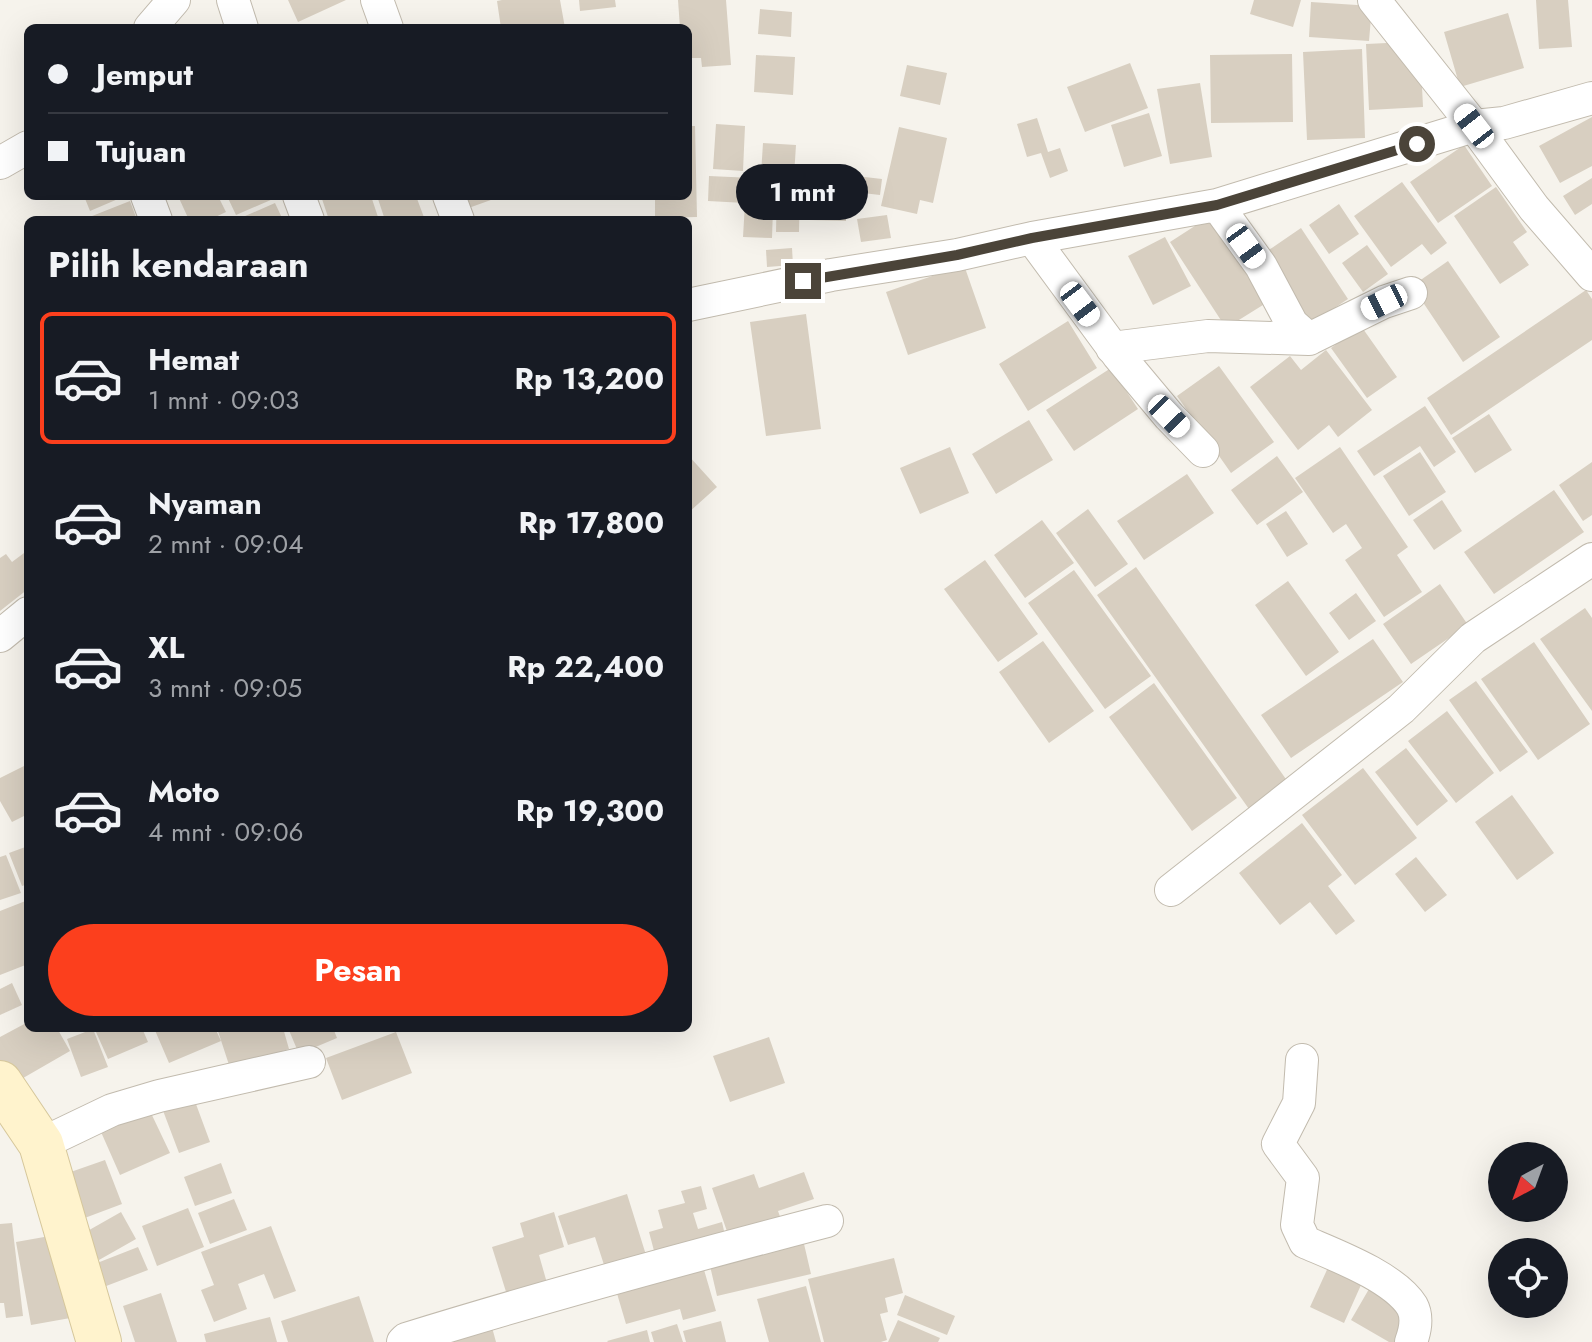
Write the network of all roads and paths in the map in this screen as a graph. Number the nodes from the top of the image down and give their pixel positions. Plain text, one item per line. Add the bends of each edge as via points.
1 (174, 0) edge
2 (233, 0) edge
3 (377, 0) edge
4 (1374, 0) edge
5 (153, 24) edge
6 (241, 24) edge
7 (386, 24) edge
8 (1592, 98) edge
9 (1474, 126) junction
10 (24, 149) edge
11 (0, 163) edge
12 (1217, 205) junction
13 (1032, 238) junction
14 (1592, 275) edge
15 (1411, 293) dead end
16 (692, 304) edge
17 (1309, 339) junction
18 (1112, 348) junction
19 (1203, 451) dead end
20 (1592, 559) edge
21 (24, 616) edge
22 (0, 636) edge
23 (1171, 890) dead end
24 (1302, 1060) dead end
25 (309, 1062) dead end
26 (0, 1083) edge
27 (22, 1132) edge
28 (827, 1221) dead end
29 (99, 1342) edge
30 (403, 1342) edge
31 (1411, 1342) edge

1 - 5 street
2 - 6 street
3 - 7 street
4 - 9 street
8 - 9 street via 1504,123
9 - 12 street
9 - 14 street
10 - 11 street
12 - 13 street
12 - 17 street via 1261,266 1292,324
13 - 16 street
13 - 18 street
15 - 17 street
17 - 18 street via 1208,336
18 - 19 street
20 - 23 street via 1473,638 1401,709
21 - 22 street
24 - 31 street via 1299,1103 1278,1144 1303,1178 1297,1225 1305,1242 1400,1292 1413,1308 1416,1329
25 - 27 street
26 - 27 street
27 - 29 street
28 - 30 street

